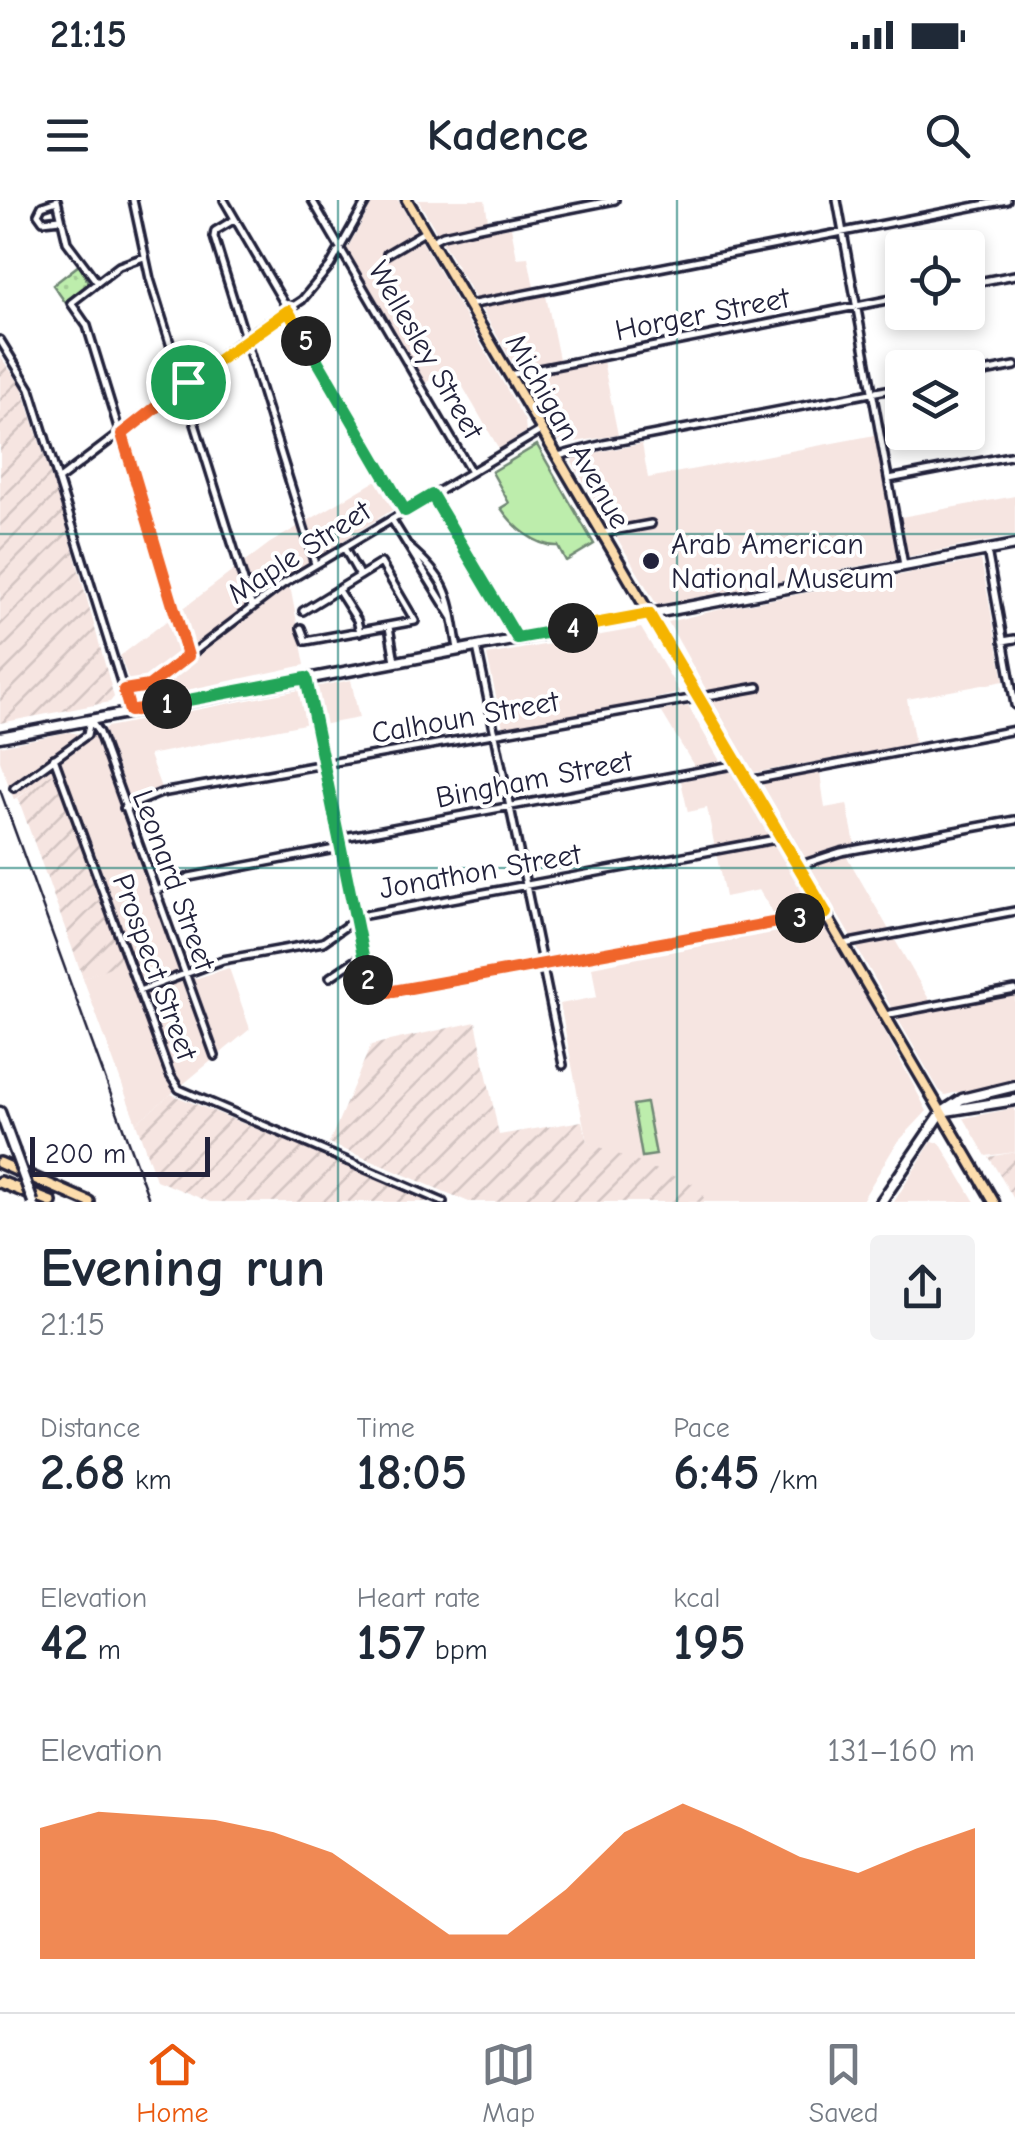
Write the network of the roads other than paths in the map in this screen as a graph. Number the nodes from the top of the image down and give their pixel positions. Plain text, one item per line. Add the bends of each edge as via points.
1 (57, 200) edge
2 (133, 200) edge
3 (224, 200) edge
4 (312, 200) edge
5 (366, 200) edge
6 (407, 200) edge
7 (615, 200) edge
8 (837, 200) edge
9 (1007, 200) edge
10 (61, 219) junction
11 (235, 219) junction
12 (843, 231) junction
13 (426, 232) junction
14 (432, 242) junction
15 (340, 247) junction
16 (387, 254) dead end
17 (144, 257) junction
18 (1015, 275) edge
19 (985, 281) edge
20 (97, 282) junction
21 (885, 300) edge
22 (469, 306) junction
23 (857, 306) junction
24 (288, 311) junction
25 (245, 338) junction
26 (0, 340) edge
27 (1015, 366) edge
28 (985, 372) edge
29 (510, 375) junction
30 (183, 386) junction
31 (885, 390) edge
32 (874, 392) junction
33 (542, 430) junction
34 (122, 434) junction
35 (1015, 455) edge
36 (557, 456) junction
37 (471, 472) junction
38 (889, 478) junction
39 (58, 480) junction
40 (432, 495) junction
41 (405, 511) junction
42 (392, 519) junction
43 (651, 524) dead end
44 (602, 533) junction
45 (1015, 545) edge
46 (344, 548) junction
47 (987, 550) junction
48 (315, 564) junction
49 (904, 565) junction
50 (360, 576) junction
51 (338, 590) junction
52 (252, 607) junction
53 (303, 611) dead end
54 (649, 614) junction
55 (389, 627) junction
56 (300, 628) dead end
57 (360, 632) junction
58 (517, 638) junction
59 (1015, 639) edge
60 (1003, 642) junction
61 (477, 646) junction
62 (458, 649) junction
63 (188, 656) junction
64 (395, 661) junction
65 (306, 678) junction
66 (758, 687) dead end
67 (124, 690) junction
68 (699, 698) junction
69 (1015, 704) edge
70 (130, 711) junction
71 (90, 720) junction
72 (1015, 730) edge
73 (498, 733) junction
74 (0, 737) edge
75 (54, 758) junction
76 (323, 764) junction
77 (738, 764) junction
78 (748, 781) junction
79 (14, 788) dead end
80 (512, 807) junction
81 (124, 808) junction
82 (1015, 820) edge
83 (338, 838) junction
84 (781, 838) junction
85 (340, 848) junction
86 (797, 866) junction
87 (528, 886) junction
88 (155, 890) junction
89 (1015, 911) edge
90 (826, 913) junction
91 (356, 918) junction
92 (844, 944) junction
93 (363, 955) junction
94 (544, 964) junction
95 (185, 974) junction
96 (330, 977) dead end
97 (1015, 990) edge
98 (140, 991) junction
99 (885, 1014) junction
100 (215, 1056) dead end
101 (564, 1065) dead end
102 (1015, 1086) edge
103 (1015, 1100) edge
104 (0, 1112) edge
105 (942, 1112) junction
106 (0, 1163) edge
107 (3, 1183) edge
108 (33, 1202) edge
109 (51, 1202) edge
110 (89, 1202) edge
111 (443, 1202) edge
112 (881, 1202) edge
113 (994, 1202) edge

1 - 10 street
1 - 10 street via 38,214 43,221
2 - 17 street
3 - 11 street
4 - 15 street, Wellesley Street
5 - 15 street
6 - 13 main road, Michigan Avenue
7 - 14 street
8 - 12 street
9 - 12 street
10 - 20 street via 67,242
11 - 24 street
11 - 25 street via 214,235
12 - 22 street
12 - 23 street
13 - 14 main road, Michigan Avenue
13 - 16 street
14 - 22 main road, Michigan Avenue
15 - 24 street via 324,275
15 - 37 street, Wellesley Street
17 - 20 street
17 - 30 street
18 - 19 street
20 - 34 street via 71,303 87,326
21 - 23 street, Horger Street
22 - 29 main road, Michigan Avenue
23 - 29 street, Horger Street
23 - 32 street
24 - 25 street
24 - 41 street
25 - 30 street
25 - 48 street
26 - 39 street via 30,389
27 - 28 street
29 - 33 main road, Michigan Avenue
30 - 34 street
30 - 52 street
31 - 32 street
32 - 36 street
32 - 38 street
33 - 36 main road, Michigan Avenue
33 - 37 street, Maple Street
34 - 39 street
34 - 63 street
35 - 38 street
36 - 44 main road, Michigan Avenue
37 - 40 street, Maple Street
38 - 49 street
39 - 67 street
40 - 41 street, Maple Street
40 - 58 street
41 - 42 street, Maple Street
42 - 46 street, Maple Street
42 - 62 street via 453,620
43 - 44 street
44 - 54 main road, Michigan Avenue
45 - 47 main road
46 - 48 street, Maple Street
46 - 50 street
47 - 49 main road
47 - 60 street
48 - 52 street, Maple Street
49 - 54 main road
50 - 51 street
50 - 55 street via 381,563 415,620
51 - 53 street
51 - 57 street
52 - 63 street, Maple Street
54 - 58 main road
54 - 68 main road, Michigan Avenue
55 - 57 street
55 - 64 street
56 - 57 street via 306,641
58 - 61 main road
59 - 60 street
60 - 69 street
61 - 62 main road
61 - 73 street
62 - 64 main road
63 - 67 street, Maple Street via 149,686
64 - 65 main road
65 - 70 main road
65 - 76 street
66 - 68 street, Calhoun Street
67 - 70 street
68 - 73 street, Calhoun Street
68 - 77 main road, Michigan Avenue
70 - 71 main road
71 - 74 main road
71 - 75 street via 87,734
71 - 81 street, Leonard Street
72 - 78 street
73 - 76 street, Calhoun Street
73 - 80 street
75 - 79 street
75 - 98 street, Prospect Street
76 - 81 street, Calhoun Street via 161,793
76 - 83 street
77 - 78 main road, Michigan Avenue
77 - 80 street, Bingham Street
78 - 84 main road, Michigan Avenue
80 - 83 street, Bingham Street
80 - 87 street
81 - 88 street, Leonard Street
82 - 86 street
83 - 85 street
84 - 86 main road, Michigan Avenue
84 - 87 street, Jonathon Street
85 - 88 street via 189,877
85 - 91 street
86 - 90 main road, Michigan Avenue
87 - 91 street, Jonathon Street
87 - 94 street
88 - 95 street, Leonard Street
89 - 92 street
90 - 92 main road, Michigan Avenue
90 - 94 street
91 - 93 street
91 - 95 street, Jonathon Street via 323,942 223,960
92 - 99 main road, Michigan Avenue
93 - 94 street via 371,995
93 - 96 street
94 - 101 street
95 - 98 street, Jonathon Street
95 - 100 street, Leonard Street
97 - 99 street
98 - 111 street, Prospect Street via 182,1092
99 - 105 main road, Michigan Avenue
102 - 105 main road via 962,1099
103 - 105 main road
104 - 108 main road, bridge
105 - 112 main road
105 - 113 main road, Michigan Avenue
106 - 110 highway
107 - 109 highway

